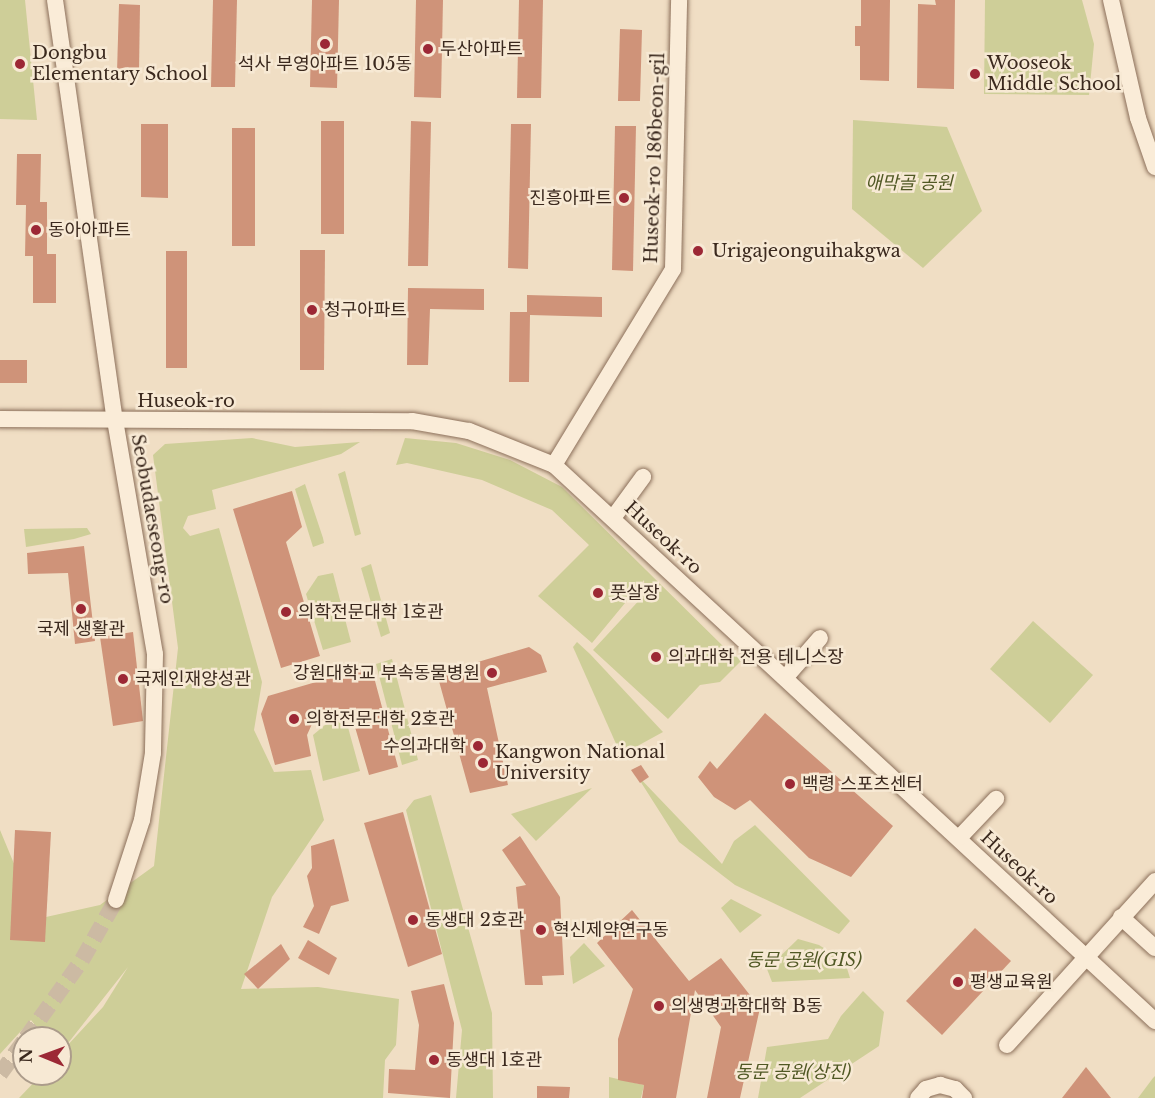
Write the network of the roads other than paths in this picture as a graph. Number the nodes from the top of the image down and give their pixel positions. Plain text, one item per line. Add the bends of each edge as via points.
1 (55, 0) edge
2 (679, 0) edge
3 (1111, 0) edge
4 (1155, 167) edge
5 (0, 419) edge
6 (115, 420) junction
7 (554, 465) junction
8 (643, 477) dead end
9 (614, 518) junction
10 (820, 638) dead end
11 (784, 678) junction
12 (996, 799) dead end
13 (959, 838) junction
14 (1155, 881) edge
15 (116, 900) tunnel mouth
16 (1121, 917) junction
17 (1155, 948) edge
18 (1084, 957) junction
19 (1155, 1022) edge
20 (1007, 1045) dead end
21 (918, 1098) edge
22 (964, 1098) edge

1 - 6 street, Seobudaeseong-ro
2 - 7 street, Huseok-ro 186beon-gil via 673,269
3 - 4 street via 1138,118
5 - 6 street, Huseok-ro
6 - 7 street, Huseok-ro via 412,422 469,431
6 - 15 street, Seobudaeseong-ro via 155,654 153,753 142,820
7 - 9 street, Huseok-ro
8 - 9 street
9 - 11 street, Huseok-ro
10 - 11 street
11 - 13 street, Huseok-ro
12 - 13 street
13 - 18 street, Huseok-ro
14 - 16 street
16 - 17 street
16 - 18 street
18 - 19 street, Huseok-ro
18 - 20 street
21 - 22 street via 926,1089 940,1085 955,1089

